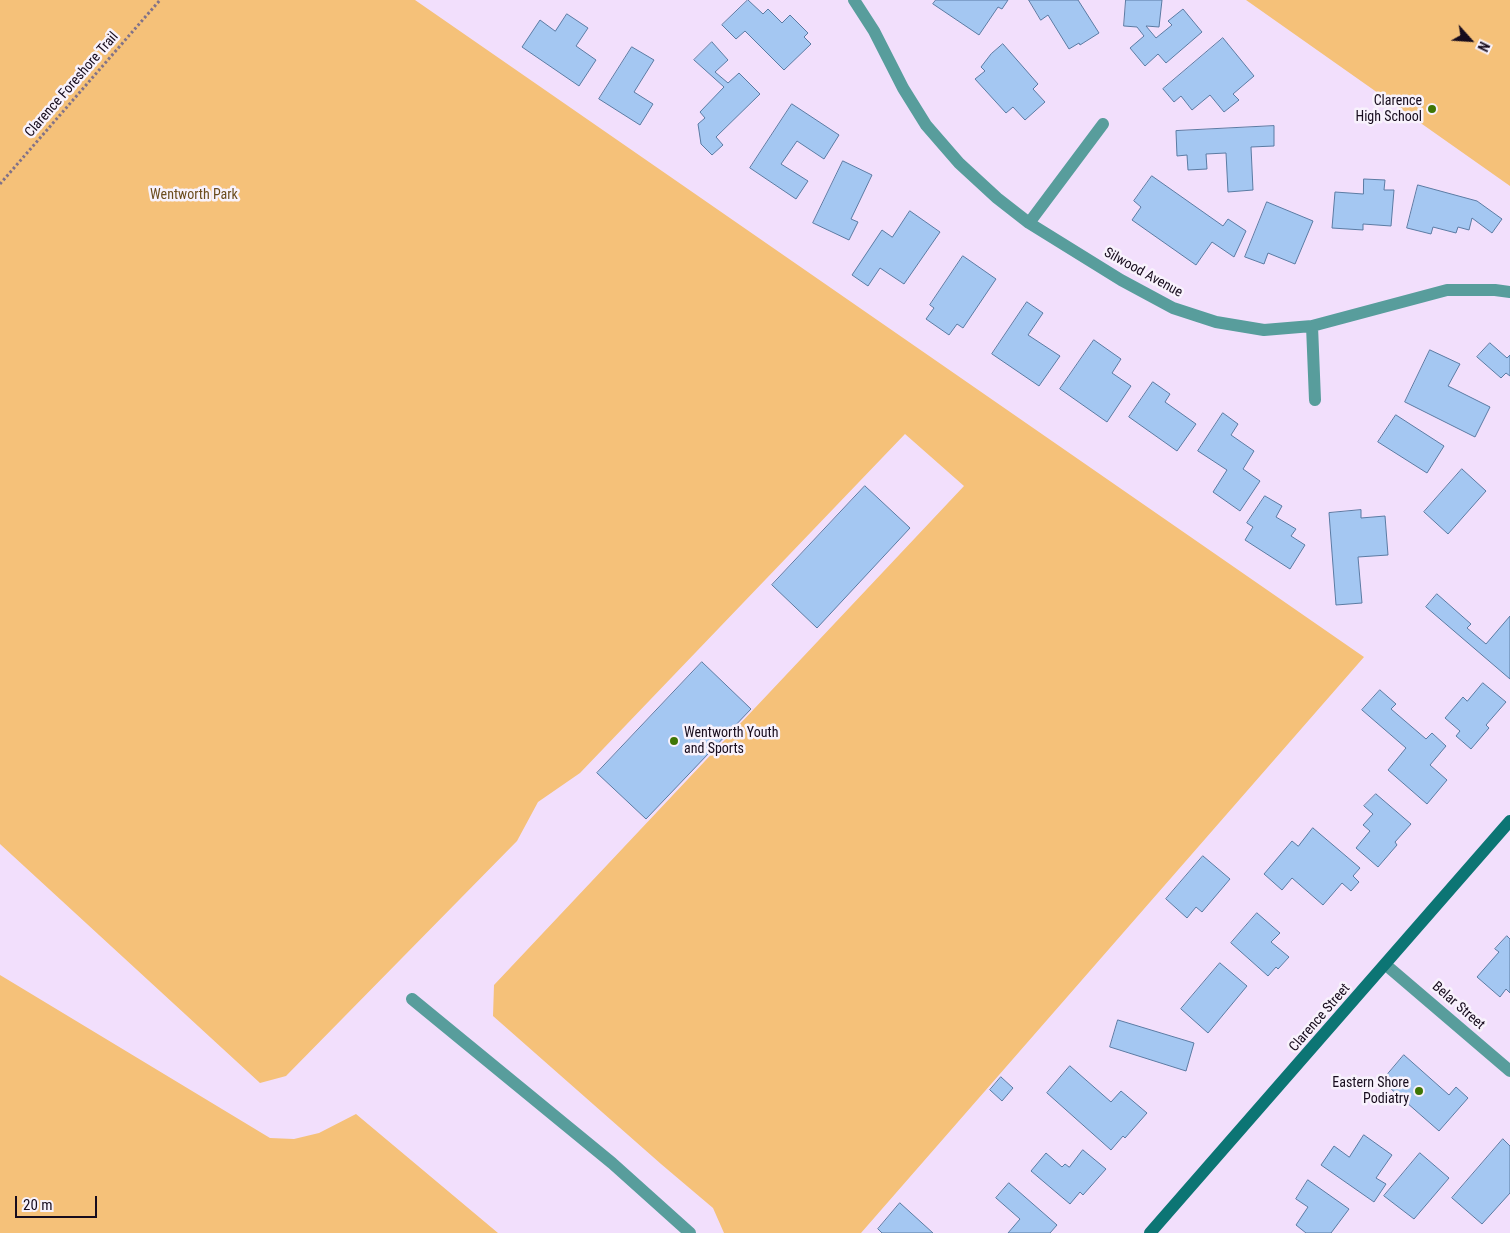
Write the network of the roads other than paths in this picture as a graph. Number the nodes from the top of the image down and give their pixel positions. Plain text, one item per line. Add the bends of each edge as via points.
1 (854, 0) edge
2 (1103, 124) dead end
3 (1029, 223) junction
4 (1510, 292) edge
5 (1312, 326) junction
6 (1315, 400) dead end
7 (1510, 821) edge
8 (1386, 965) junction
9 (412, 999) dead end
10 (1510, 1071) edge
11 (690, 1233) edge
12 (1150, 1233) edge

1 - 3 street, Silwood Avenue via 926,125 959,163
2 - 3 street
3 - 5 street, Silwood Avenue via 1173,308 1216,322 1264,330
4 - 5 street, Silwood Avenue via 1447,290
5 - 6 street
7 - 8 main road, Clarence Street
8 - 10 street, Belar Street
8 - 12 main road, Clarence Street
9 - 11 street via 612,1163

